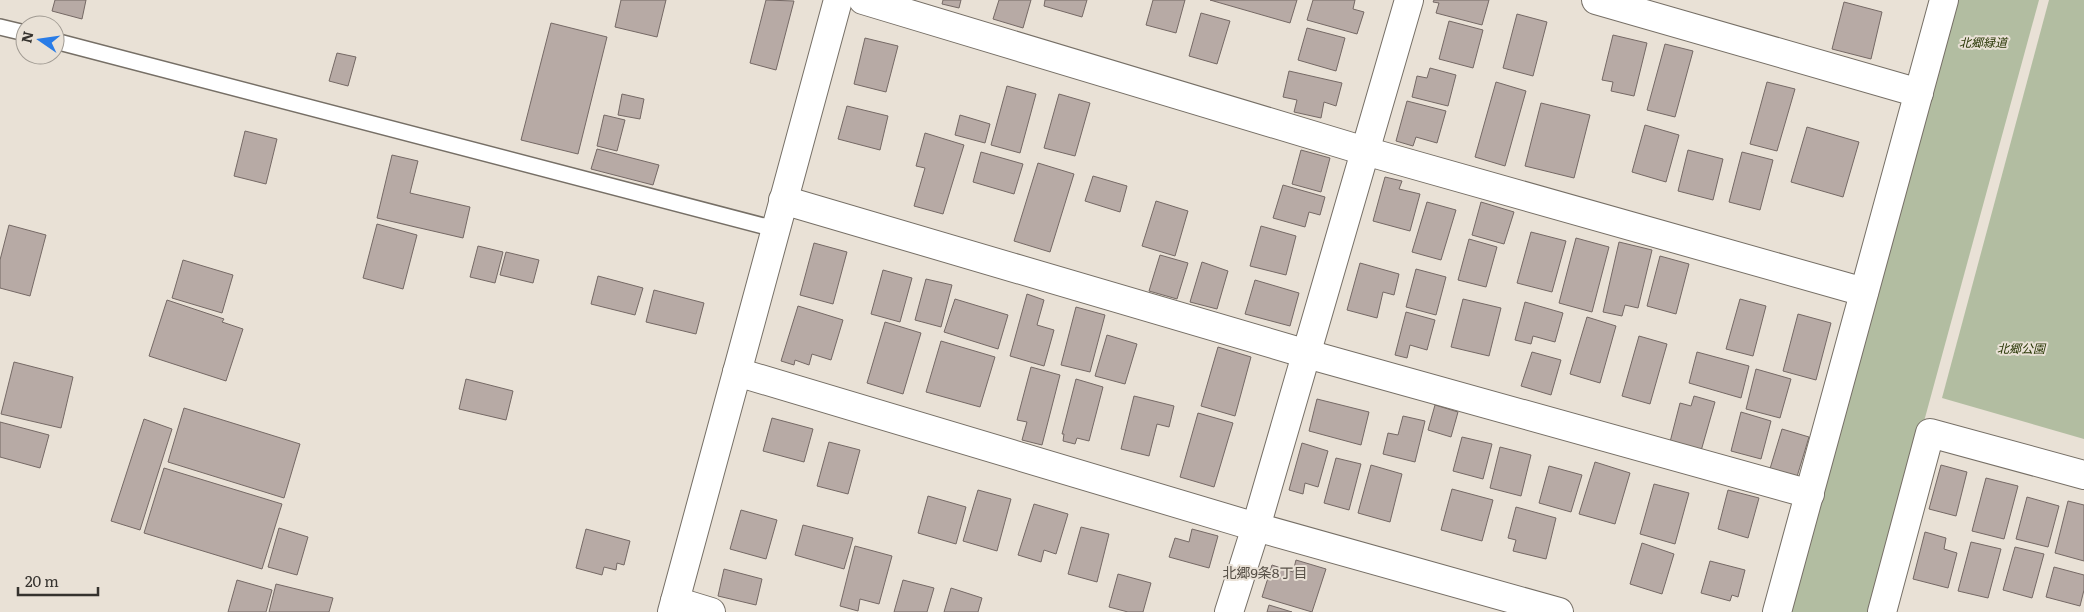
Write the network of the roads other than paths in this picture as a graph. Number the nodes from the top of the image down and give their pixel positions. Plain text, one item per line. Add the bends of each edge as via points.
1 (838, 0) edge
2 (863, 0) edge
3 (1409, 0) edge
4 (1596, 0) edge
5 (1944, 0) edge
6 (0, 27) edge
7 (15, 31) edge
8 (65, 44) edge
9 (1919, 93) junction
10 (1365, 151) junction
11 (783, 200) junction
12 (775, 229) junction
13 (1864, 292) junction
14 (1306, 354) junction
15 (737, 372) junction
16 (2084, 475) edge
17 (1810, 494) junction
18 (1256, 527) junction
19 (674, 607) edge
20 (1885, 611) edge
21 (711, 612) edge
22 (1229, 612) edge
23 (1559, 612) edge
24 (1777, 612) edge

1 - 11 street
2 - 10 street
3 - 10 street
4 - 9 street
5 - 9 street
6 - 7 lane
8 - 12 lane
9 - 13 street
10 - 13 street
10 - 14 street
11 - 12 street
11 - 14 street
12 - 15 street
13 - 17 street
14 - 17 street
14 - 18 street
15 - 18 street
15 - 19 street
16 - 20 street via 1930,433
17 - 24 street
18 - 22 street
18 - 23 street
19 - 21 street

